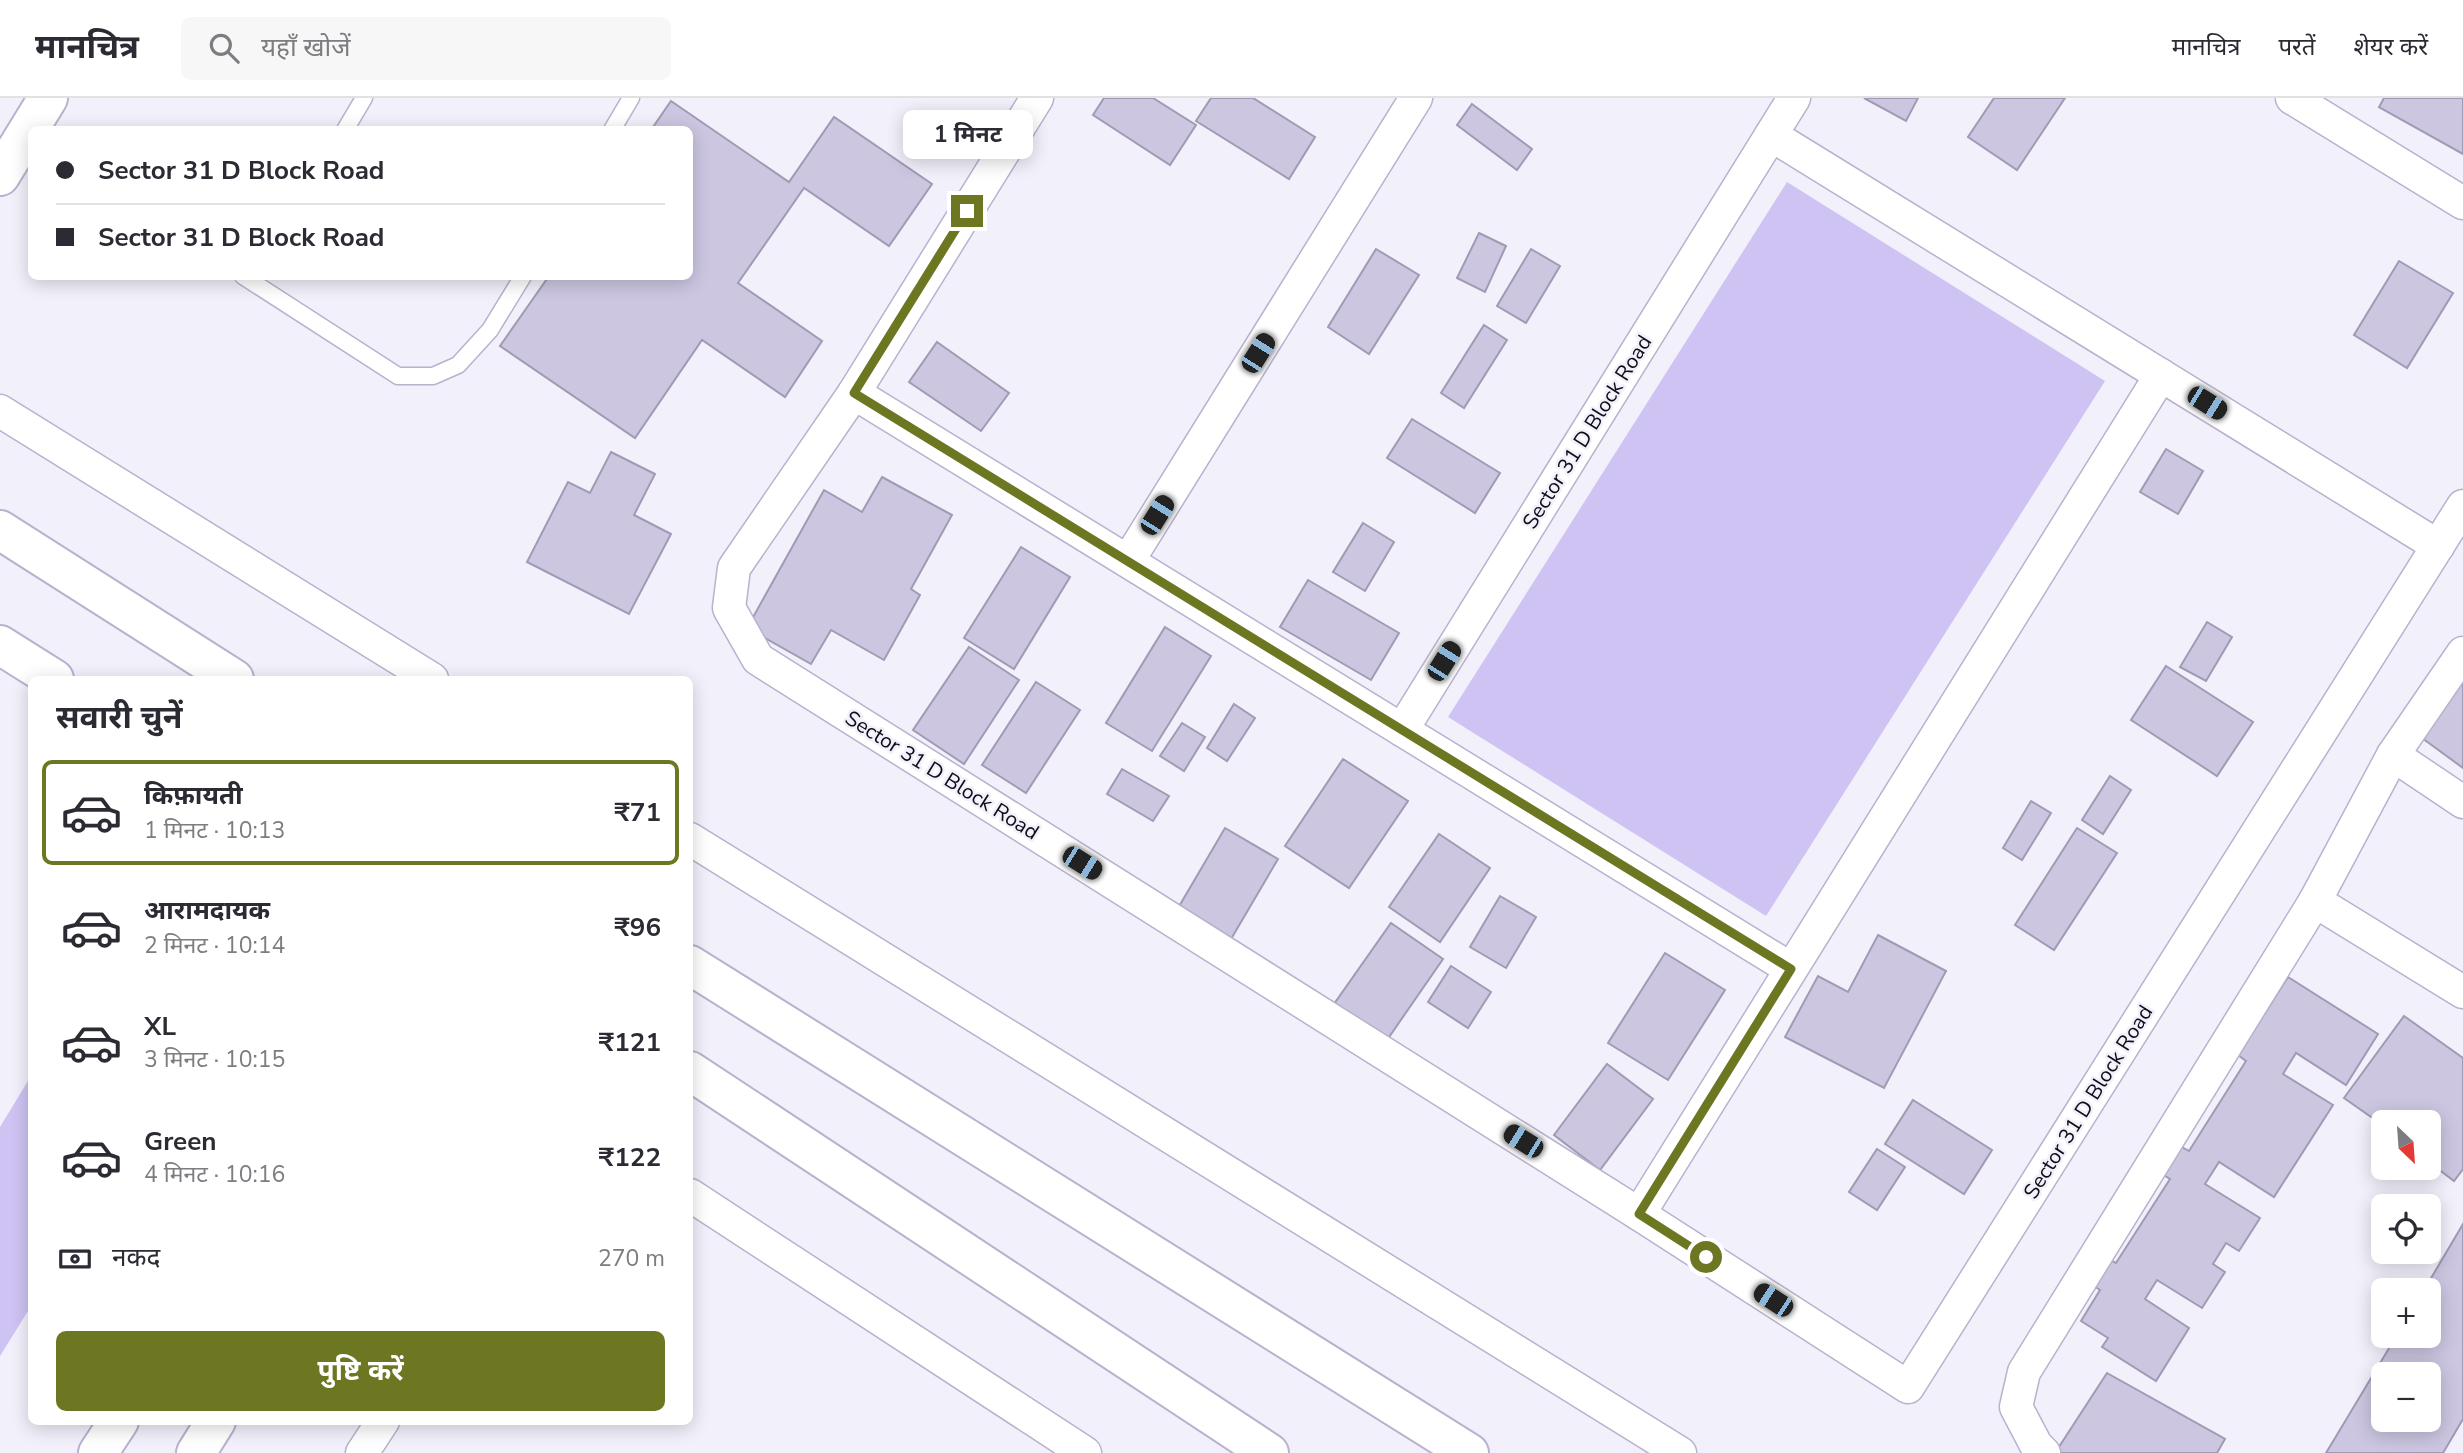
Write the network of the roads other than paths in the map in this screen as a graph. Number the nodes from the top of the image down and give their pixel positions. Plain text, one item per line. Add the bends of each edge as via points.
1 (48, 98) edge
2 (364, 98) edge
3 (631, 98) edge
4 (1037, 98) edge
5 (1416, 98) edge
6 (1794, 98) edge
7 (2305, 101) edge
8 (34, 126) edge
9 (347, 126) edge
10 (614, 126) edge
11 (1771, 135) junction
12 (28, 139) edge
13 (0, 176) edge
14 (2463, 203) edge
15 (252, 280) edge
16 (521, 280) edge
17 (2161, 375) junction
18 (854, 393) junction
19 (0, 411) edge
20 (2463, 506) edge
21 (0, 530) edge
22 (2438, 546) junction
23 (1128, 561) junction
24 (0, 645) edge
25 (2463, 653) edge
26 (49, 676) edge
27 (229, 676) edge
28 (427, 676) edge
29 (1402, 730) junction
30 (2393, 755) junction
31 (2463, 803) edge
32 (693, 841) edge
33 (2315, 901) junction
34 (693, 967) edge
35 (1791, 969) junction
36 (2463, 992) edge
37 (697, 1081) edge
38 (693, 1197) edge
39 (1639, 1214) junction
40 (116, 1425) edge
41 (214, 1425) edge
42 (380, 1425) edge
43 (98, 1453) edge
44 (196, 1453) edge
45 (362, 1453) edge
46 (1085, 1453) edge
47 (1269, 1453) edge
48 (1469, 1453) edge
49 (1680, 1453) edge
50 (2044, 1453) edge

1 - 8 street
2 - 9 lane
3 - 10 lane
4 - 18 street, Sector 31 D Block Road
5 - 23 street
6 - 11 street, Sector 31 D Block Road
7 - 14 street
11 - 17 street
11 - 29 street, Sector 31 D Block Road
12 - 13 street
15 - 16 lane via 398,376 433,376 458,365 490,330
17 - 22 street
17 - 35 street
18 - 23 street
18 - 39 street, Sector 31 D Block Road via 734,568 729,608 758,659
19 - 28 street
20 - 22 street, Sector 31 D Block Road
21 - 27 street
22 - 39 street, Sector 31 D Block Road via 1908,1387
23 - 29 street
24 - 26 street
25 - 30 street
29 - 35 street
30 - 31 street
30 - 33 street
32 - 49 street
33 - 36 street
33 - 50 street via 2024,1372 2016,1407
34 - 48 street
35 - 39 street
37 - 47 street
38 - 46 street
40 - 43 street
41 - 44 street
42 - 45 street

